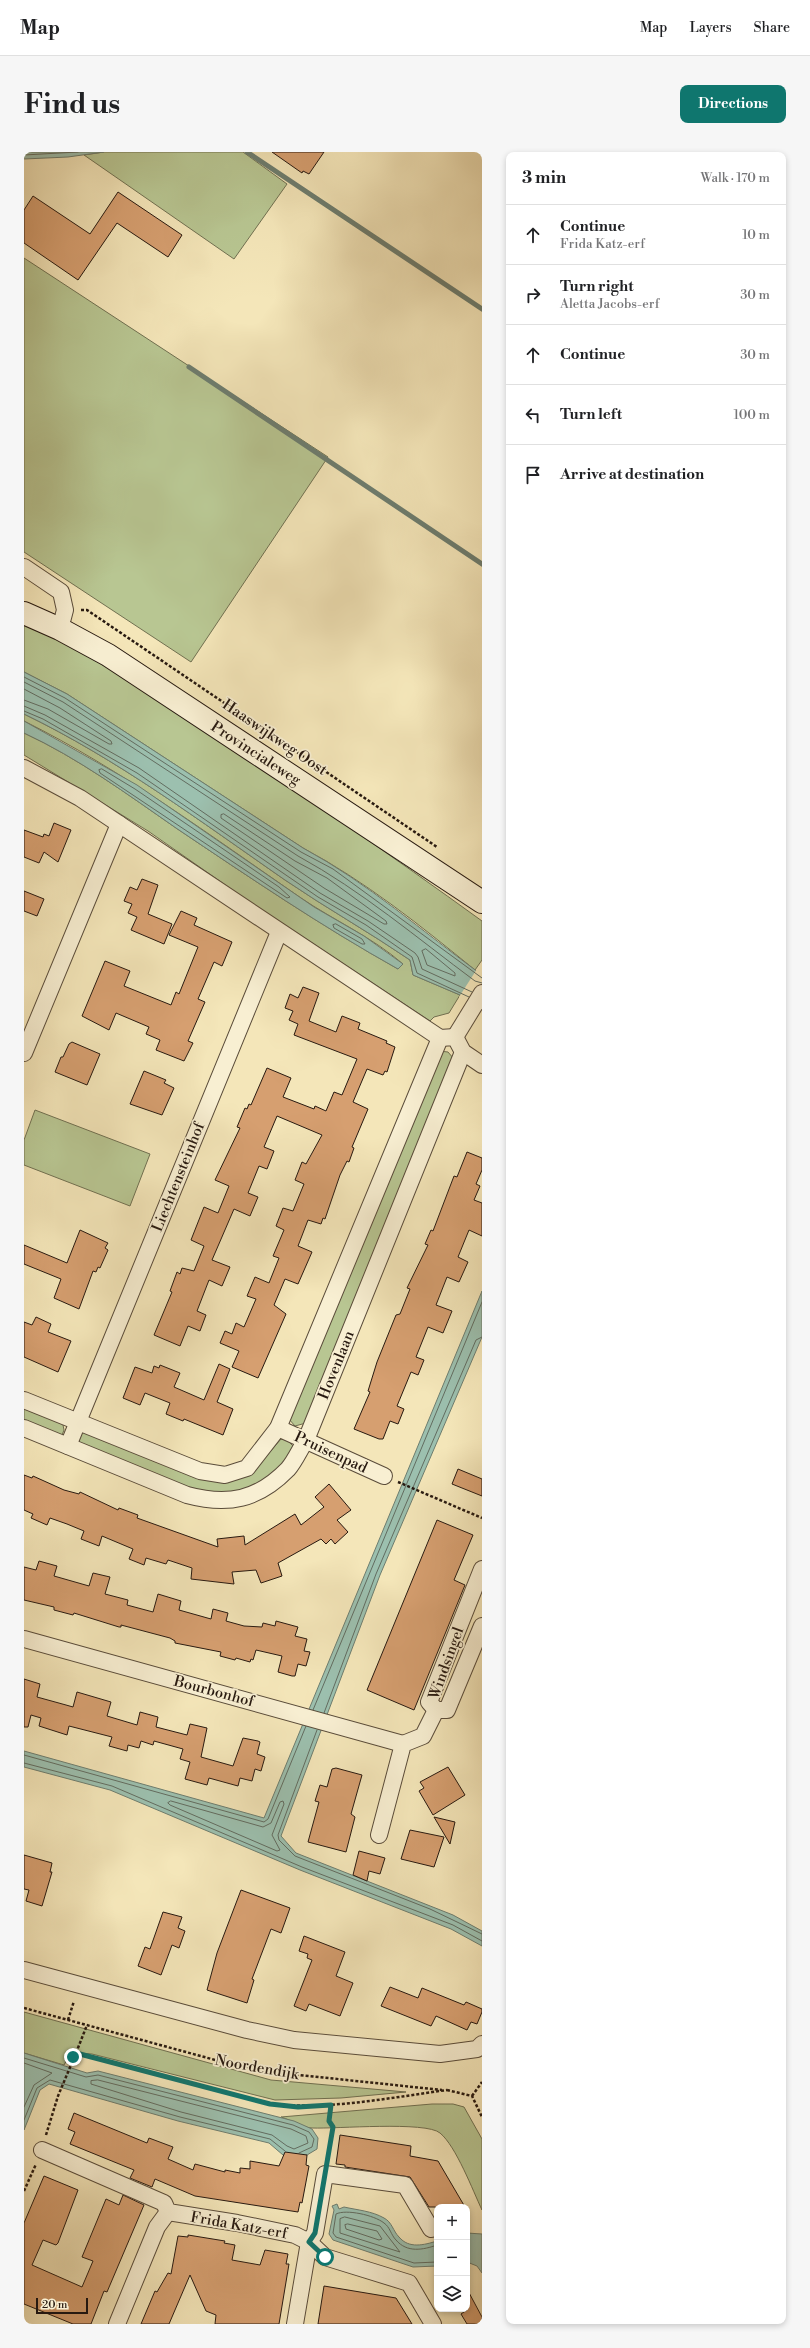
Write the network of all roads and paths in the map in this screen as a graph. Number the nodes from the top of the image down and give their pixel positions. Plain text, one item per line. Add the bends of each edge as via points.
1 (24, 567) edge
2 (24, 613) edge
3 (63, 619) junction
4 (24, 768) edge
5 (119, 824) junction
6 (442, 850) dead end
7 (482, 902) edge
8 (279, 932) junction
9 (482, 992) edge
10 (447, 1038) junction
11 (463, 1052) junction
12 (24, 1054) edge
13 (482, 1065) edge
14 (24, 1400) edge
15 (77, 1422) junction
16 (24, 1428) edge
17 (278, 1428) junction
18 (306, 1440) junction
19 (68, 1446) junction
20 (390, 1479) joint
21 (482, 1518) edge
22 (482, 1569) edge
23 (482, 1626) edge
24 (24, 1640) edge
25 (436, 1710) junction
26 (403, 1744) junction
27 (379, 1835) dead end
28 (24, 1970) edge
29 (75, 1996) dead end
30 (24, 2008) edge
31 (68, 2020) junction
32 (87, 2025) junction
33 (482, 2044) edge
34 (76, 2053) junction
35 (482, 2082) edge
36 (447, 2090) junction
37 (58, 2096) dead end
38 (472, 2096) junction
39 (331, 2105) junction
40 (482, 2117) edge
41 (42, 2150) dead end
42 (325, 2174) junction
43 (168, 2212) junction
44 (430, 2229) dead end
45 (309, 2242) junction
46 (117, 2324) edge
47 (295, 2324) edge
48 (433, 2324) edge

1 - 3 street via 61,592
2 - 3 main road, Provincialeweg
3 - 6 path, Haaswijkweg Oost via 87,610
3 - 7 main road, Provincialeweg via 108,655
4 - 5 street via 80,798
5 - 8 street
5 - 12 street
8 - 10 street
8 - 15 street, Liechtensteinhof
9 - 10 street, Hovenlaan via 471,1010
10 - 11 street
10 - 17 street, Hovenlaan
11 - 13 street
11 - 18 street, Hovenlaan
14 - 15 street, Hovenlaan
15 - 17 street, Hovenlaan via 200,1471 225,1475 247,1468
15 - 19 street
16 - 19 street, Hovenlaan
17 - 18 street, Pruisenpad
18 - 19 street, Hovenlaan via 289,1468 265,1488 238,1499 210,1501 187,1495
18 - 20 street, Pruisenpad
20 - 21 path
22 - 25 street, Windsingel via 428,1702
23 - 25 street, Windsingel via 447,1710
24 - 26 street, Bourbonhof
25 - 26 street, Windsingel via 423,1736
26 - 27 street
28 - 33 street via 246,2030 294,2040 440,2054 477,2049
29 - 31 path
30 - 31 path, Noordendijk
31 - 32 path, Noordendijk
32 - 34 path
32 - 36 path, Noordendijk via 230,2064 280,2073
34 - 37 path
34 - 39 path via 270,2104 298,2107
35 - 38 path
36 - 38 path, Noordendijk
36 - 39 path
38 - 40 path
39 - 42 path via 329,2121 333,2127
41 - 43 street via 164,2203
42 - 44 street via 405,2185
42 - 45 street via 315,2233
43 - 45 street, Frida Katz-erf via 295,2235
43 - 46 street via 157,2227
45 - 47 street
45 - 48 street, Frida Katz-erf via 325,2257 409,2283

